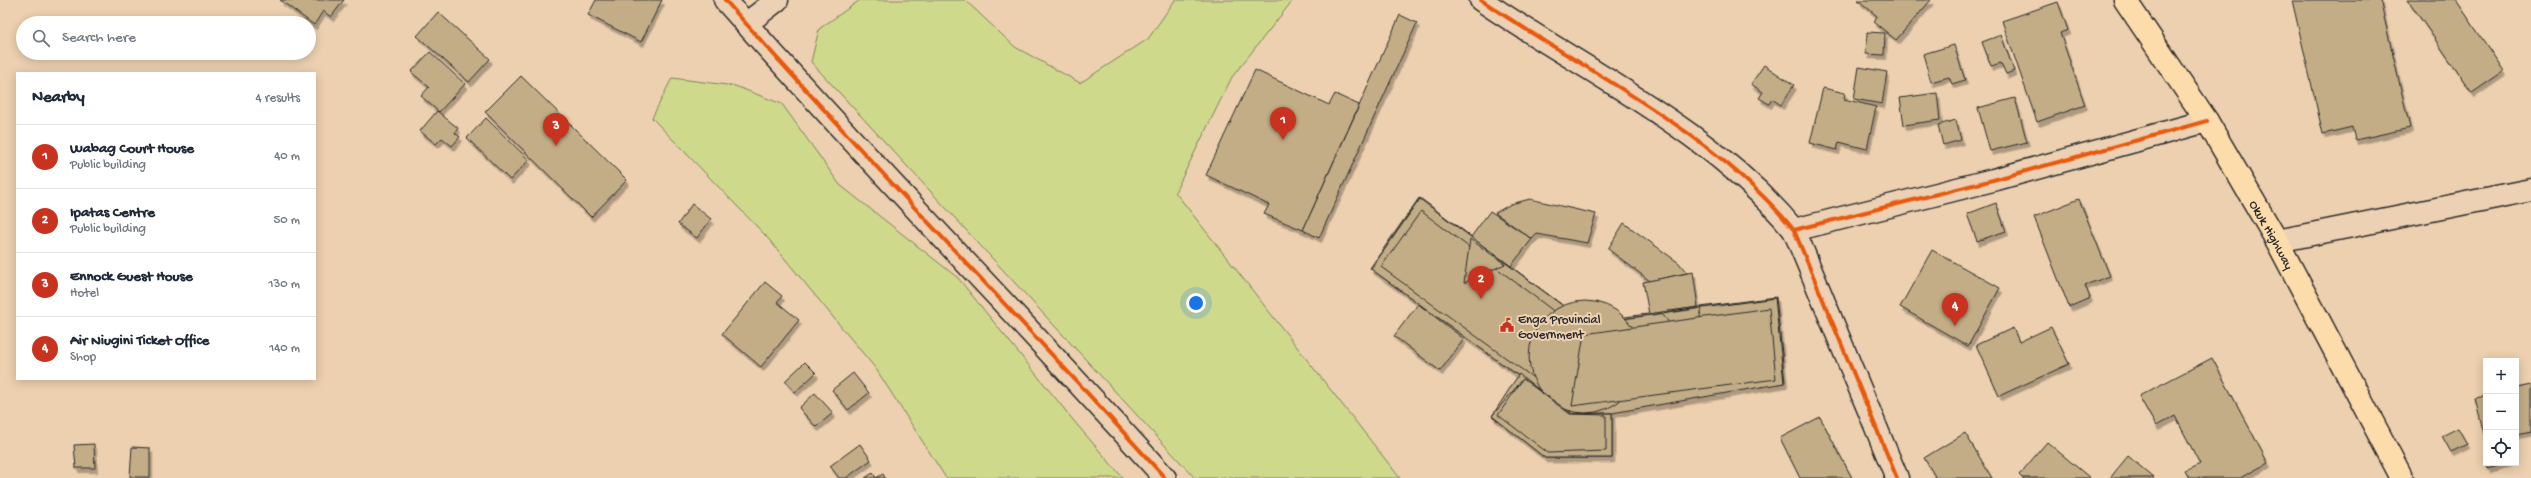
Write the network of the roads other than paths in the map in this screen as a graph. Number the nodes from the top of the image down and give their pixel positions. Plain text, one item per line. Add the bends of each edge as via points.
1 (724, 0) edge
2 (777, 0) edge
3 (1481, 0) edge
4 (2125, 0) edge
5 (746, 24) junction
6 (2207, 121) junction
7 (2531, 190) edge
8 (1794, 230) junction
9 (2277, 241) junction
10 (1165, 478) edge
11 (1897, 478) edge
12 (2402, 478) edge

1 - 5 street
2 - 5 street
3 - 8 street via 1704,143 1770,202
4 - 6 main road, Okuk Highway
5 - 10 street
6 - 8 street via 1993,180
6 - 9 main road, Okuk Highway
7 - 9 street
8 - 11 street
9 - 12 main road, Okuk Highway

